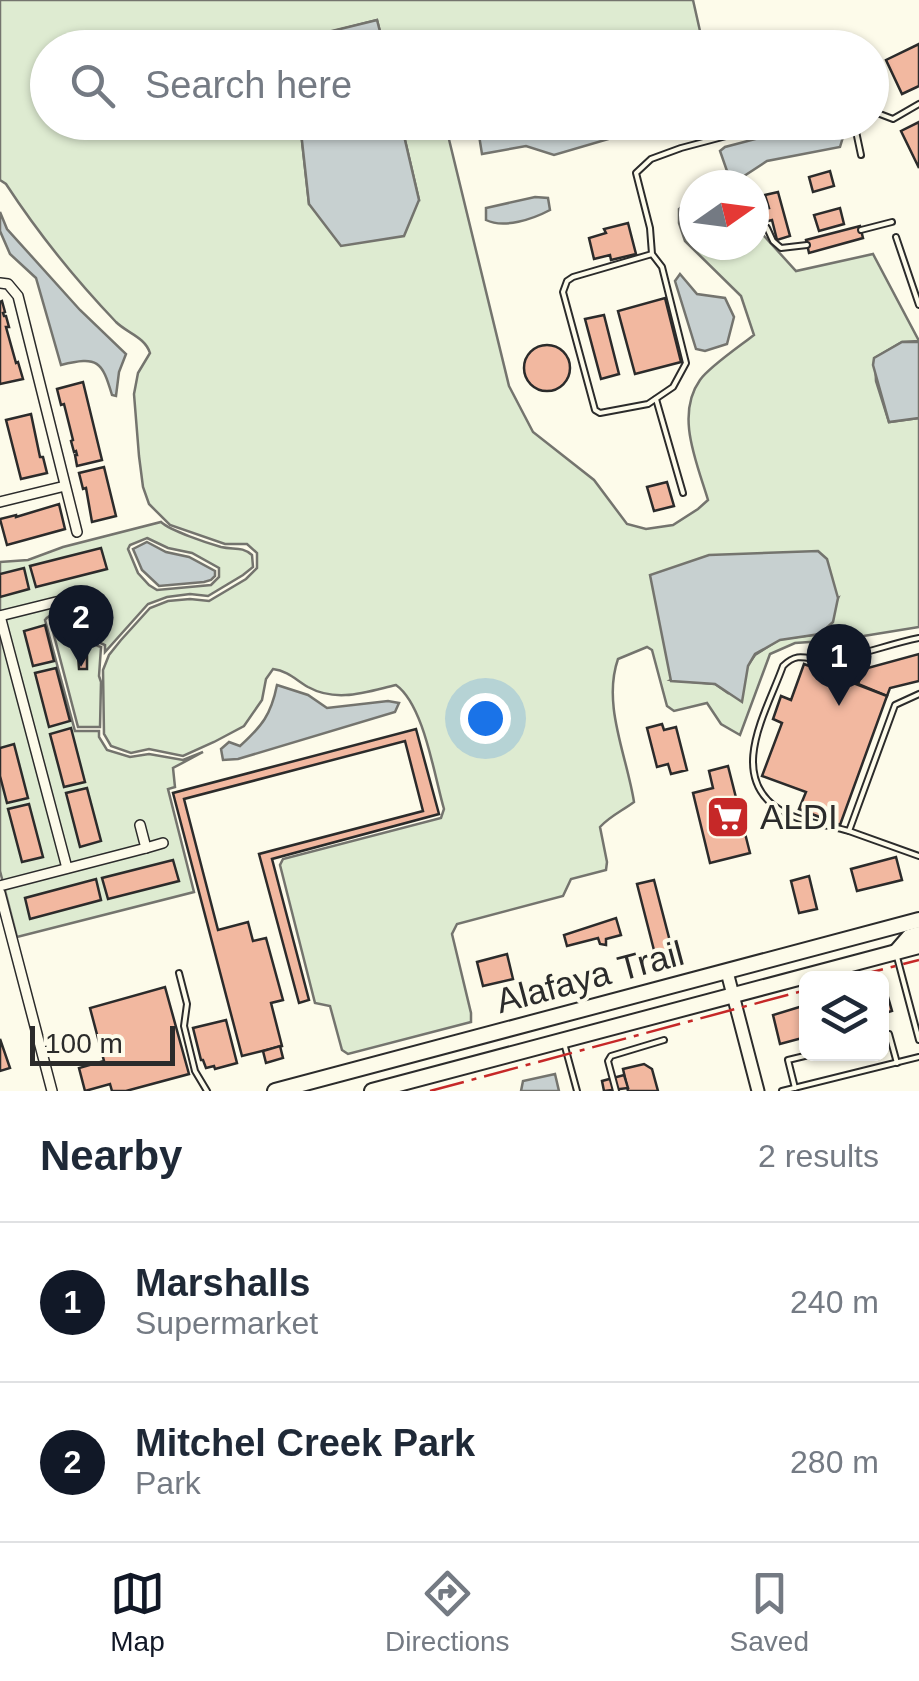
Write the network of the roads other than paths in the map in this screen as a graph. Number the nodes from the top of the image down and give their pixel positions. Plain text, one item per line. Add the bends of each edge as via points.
1 (919, 104) edge
2 (889, 117) edge
3 (711, 140) edge
4 (858, 140) edge
5 (861, 156) dead end
6 (892, 222) dead end
7 (861, 230) dead end
8 (769, 233) edge
9 (896, 237) dead end
10 (807, 246) dead end
11 (652, 254) junction
12 (0, 283) edge
13 (919, 305) edge
14 (656, 399) junction
15 (65, 486) junction
16 (682, 493) dead end
17 (0, 502) edge
18 (77, 532) dead end
19 (101, 608) dead end
20 (0, 616) edge
21 (2, 628) edge
22 (919, 638) edge
23 (919, 694) edge
24 (140, 825) dead end
25 (848, 831) junction
26 (163, 844) dead end
27 (146, 848) junction
28 (919, 856) edge
29 (67, 868) junction
30 (0, 886) edge
31 (0, 893) edge
32 (919, 920) edge
33 (919, 934) edge
34 (919, 946) edge
35 (896, 952) junction
36 (727, 972) junction
37 (178, 973) dead end
38 (733, 996) junction
39 (889, 1034) edge
40 (564, 1040) junction
41 (664, 1040) dead end
42 (919, 1040) edge
43 (799, 1057) edge
44 (919, 1057) edge
45 (897, 1062) junction
46 (416, 1085) edge
47 (795, 1088) junction
48 (52, 1091) edge
49 (207, 1091) edge
50 (275, 1091) edge
51 (372, 1091) edge
52 (577, 1091) edge
53 (616, 1091) edge
54 (758, 1091) edge
55 (782, 1091) edge

1 - 2 lane
3 - 11 lane via 651,159 636,173
4 - 5 lane
6 - 7 lane
8 - 10 lane via 781,248
9 - 13 lane
11 - 14 lane via 662,267 686,363 673,387
11 - 14 lane via 573,277 563,292 595,410 605,414
12 - 15 street via 18,296
14 - 16 lane
15 - 17 street
15 - 18 street
19 - 20 street via 76,597
20 - 21 street
21 - 29 street
22 - 25 lane via 825,660 790,659 751,752 753,777 778,809
23 - 25 lane via 895,705
24 - 27 street
25 - 28 lane
26 - 27 street
27 - 29 street
29 - 30 street
31 - 48 street
32 - 36 main road, Alafaya Trail
33 - 35 main road
34 - 35 main road, Alafaya Trail
35 - 38 main road, Alafaya Trail
35 - 42 lane
36 - 38 street
36 - 50 main road, Alafaya Trail
37 - 49 lane via 195,1071
38 - 40 main road, Alafaya Trail
38 - 54 street
39 - 45 lane
40 - 46 main road, Alafaya Trail
40 - 52 lane
41 - 53 lane via 611,1056
43 - 47 lane via 788,1060
44 - 45 lane
45 - 47 lane
46 - 51 main road, Alafaya Trail
47 - 55 lane

